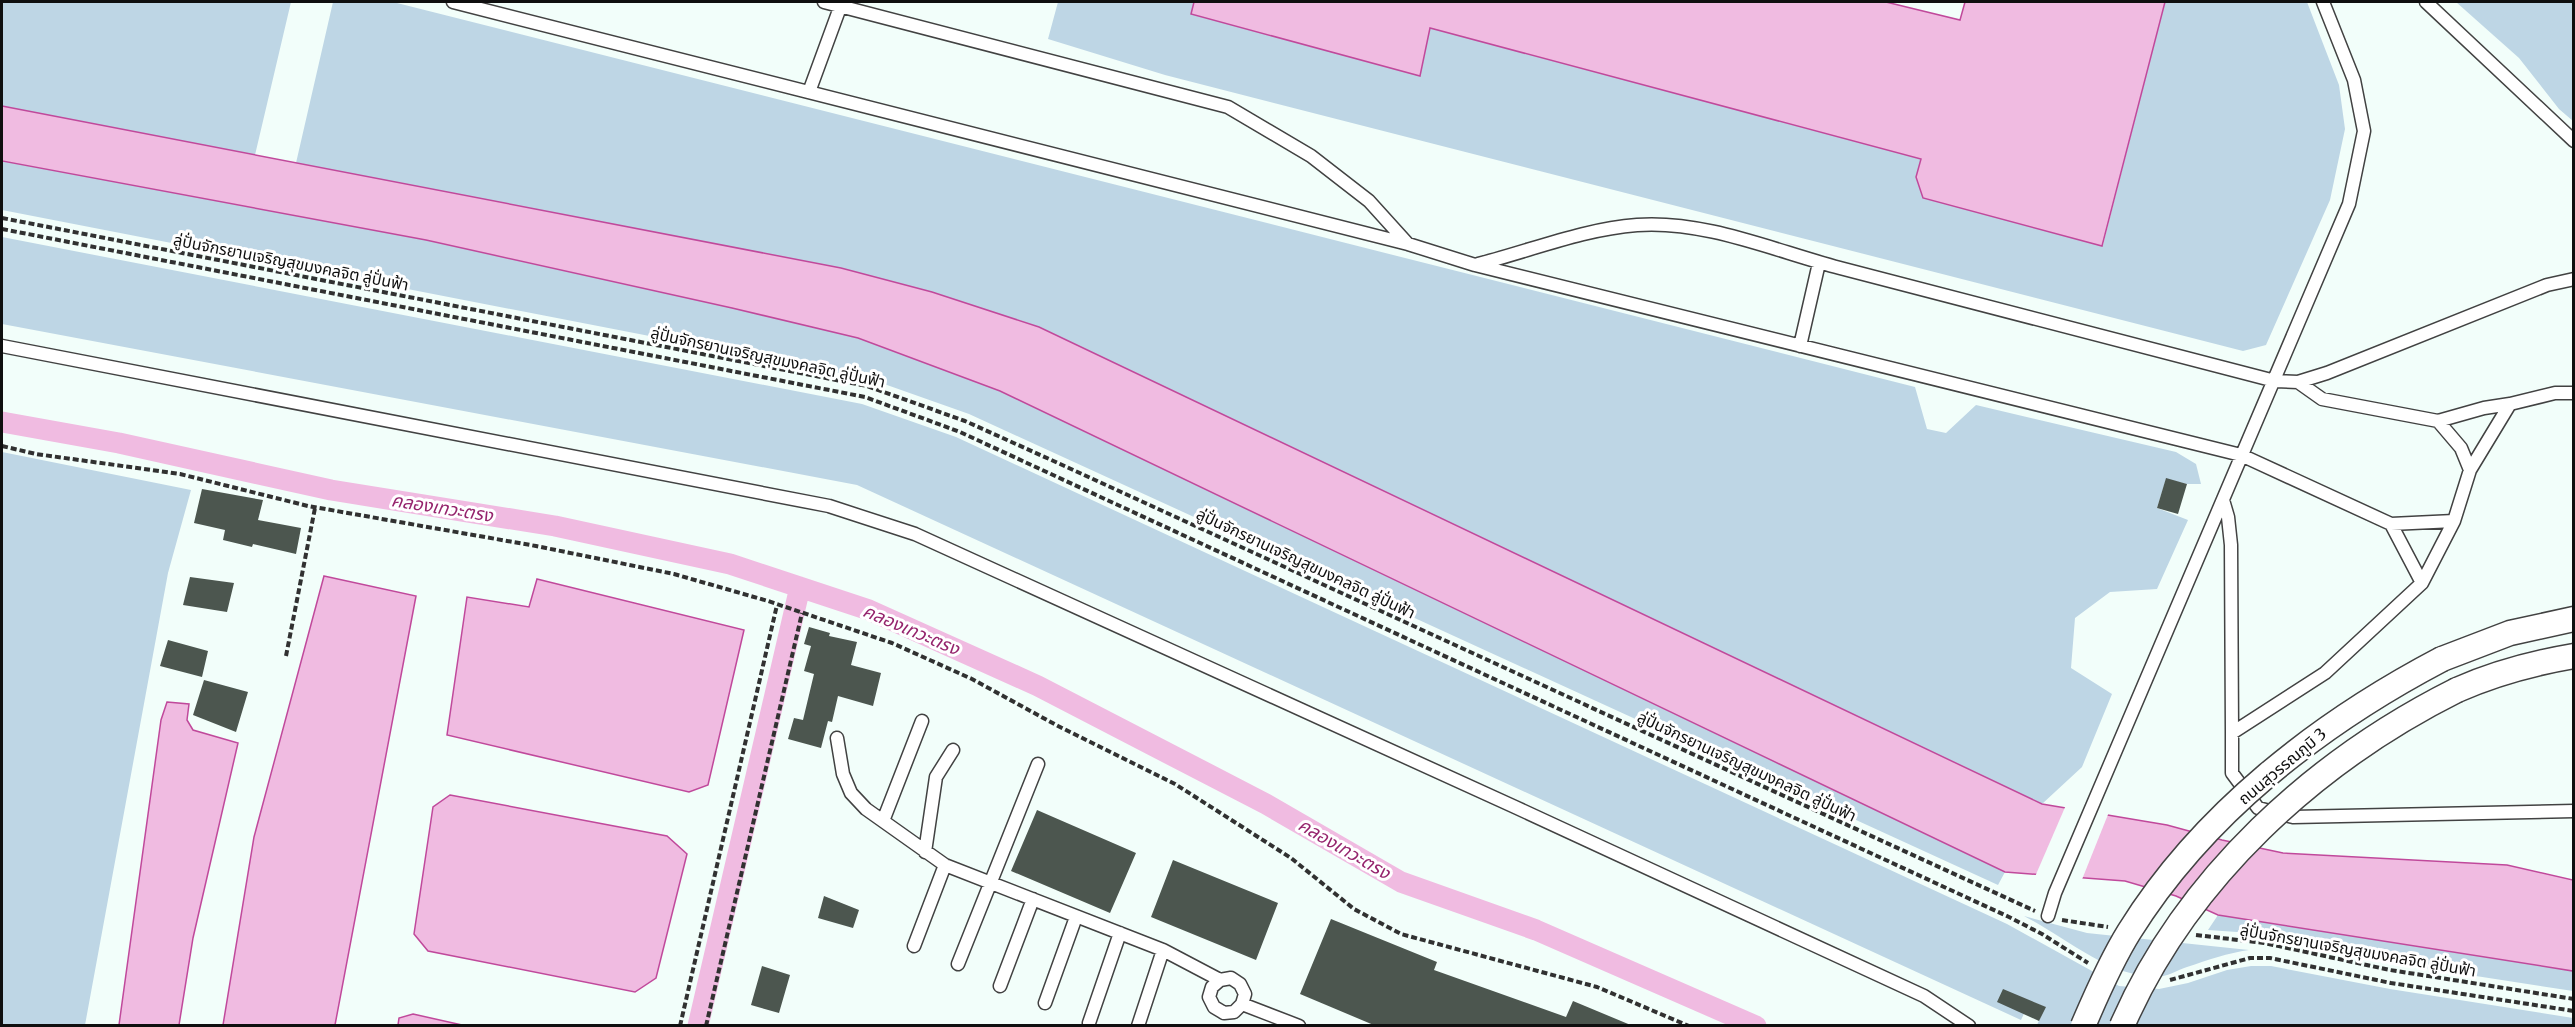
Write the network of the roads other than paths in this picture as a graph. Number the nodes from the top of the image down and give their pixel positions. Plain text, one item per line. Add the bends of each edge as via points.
1 (453, 2) edge
2 (824, 2) edge
3 (2323, 2) edge
4 (2426, 2) edge
5 (842, 4) edge
6 (809, 92) junction
7 (2574, 141) edge
8 (1408, 244) junction
9 (1819, 263) junction
10 (1475, 265) junction
11 (2574, 279) edge
12 (2, 346) edge
13 (1800, 346) junction
14 (2275, 381) junction
15 (2298, 382) junction
16 (2574, 393) edge
17 (2510, 404) junction
18 (2438, 421) junction
19 (2241, 455) junction
20 (2470, 470) junction
21 (2223, 500) junction
22 (2454, 521) junction
23 (2391, 524) junction
24 (2422, 583) junction
25 (2574, 619) edge
26 (2574, 656) edge
27 (922, 721) dead end
28 (2232, 733) junction
29 (837, 738) dead end
30 (953, 750) dead end
31 (1038, 764) dead end
32 (2574, 811) edge
33 (883, 821) junction
34 (925, 852) junction
35 (945, 865) junction
36 (990, 883) junction
37 (1033, 899) junction
38 (1077, 916) junction
39 (2048, 916) road end
40 (1120, 933) junction
41 (914, 946) dead end
42 (1163, 950) junction
43 (958, 964) dead end
44 (1220, 980) junction
45 (1000, 986) dead end
46 (1045, 1003) dead end
47 (1242, 1004) junction
48 (1089, 1023) dead end
49 (1294, 1025) edge
50 (1138, 1026) edge
51 (1969, 1026) edge
52 (2083, 1026) edge
53 (2122, 1026) edge

1 - 6 lane
2 - 5 lane
3 - 14 lane via 2354,80 2364,131 2349,204
4 - 7 lane
5 - 6 lane
5 - 8 lane via 1228,107 1311,156 1369,201
6 - 8 lane
8 - 10 lane
9 - 10 lane via 1718,234 1664,225 1636,225 1587,234
9 - 13 lane
9 - 14 lane
10 - 13 lane
11 - 15 lane via 2547,285
12 - 51 lane via 829,506 915,534 1924,996
13 - 19 lane
14 - 15 lane
14 - 19 lane
15 - 18 lane via 2322,399
16 - 17 lane via 2555,393
17 - 18 lane
17 - 20 lane
18 - 20 lane via 2461,448
19 - 21 lane
19 - 23 lane
20 - 22 lane
21 - 28 lane via 2230,545
21 - 39 lane
22 - 23 lane
22 - 24 lane
23 - 24 lane
24 - 28 lane via 2325,673
25 - 52 street, ถนนสุวรรณภูมิ 3, bridge via 2510,633 2442,658 2334,723 2240,799 2172,874 2130,930
26 - 53 street, ถนนสุวรรณภูมิ 3, bridge via 2483,678 2418,710 2354,751 2263,827 2181,919 2147,974
27 - 33 lane
28 - 32 lane via 2232,773 2238,782 2258,808 2293,817
29 - 33 lane via 843,774 851,793
30 - 34 lane via 936,777
31 - 36 lane
33 - 34 lane
34 - 35 lane
35 - 36 lane
35 - 41 lane
36 - 37 lane
36 - 43 lane
37 - 38 lane
37 - 45 lane
38 - 40 lane
38 - 46 lane
40 - 42 lane
40 - 48 lane
42 - 44 lane
42 - 50 lane
44 - 47 lane via 1231,978 1240,984 1245,994
44 - 47 lane via 1212,987 1209,998 1214,1007 1224,1013 1234,1012
47 - 49 lane

